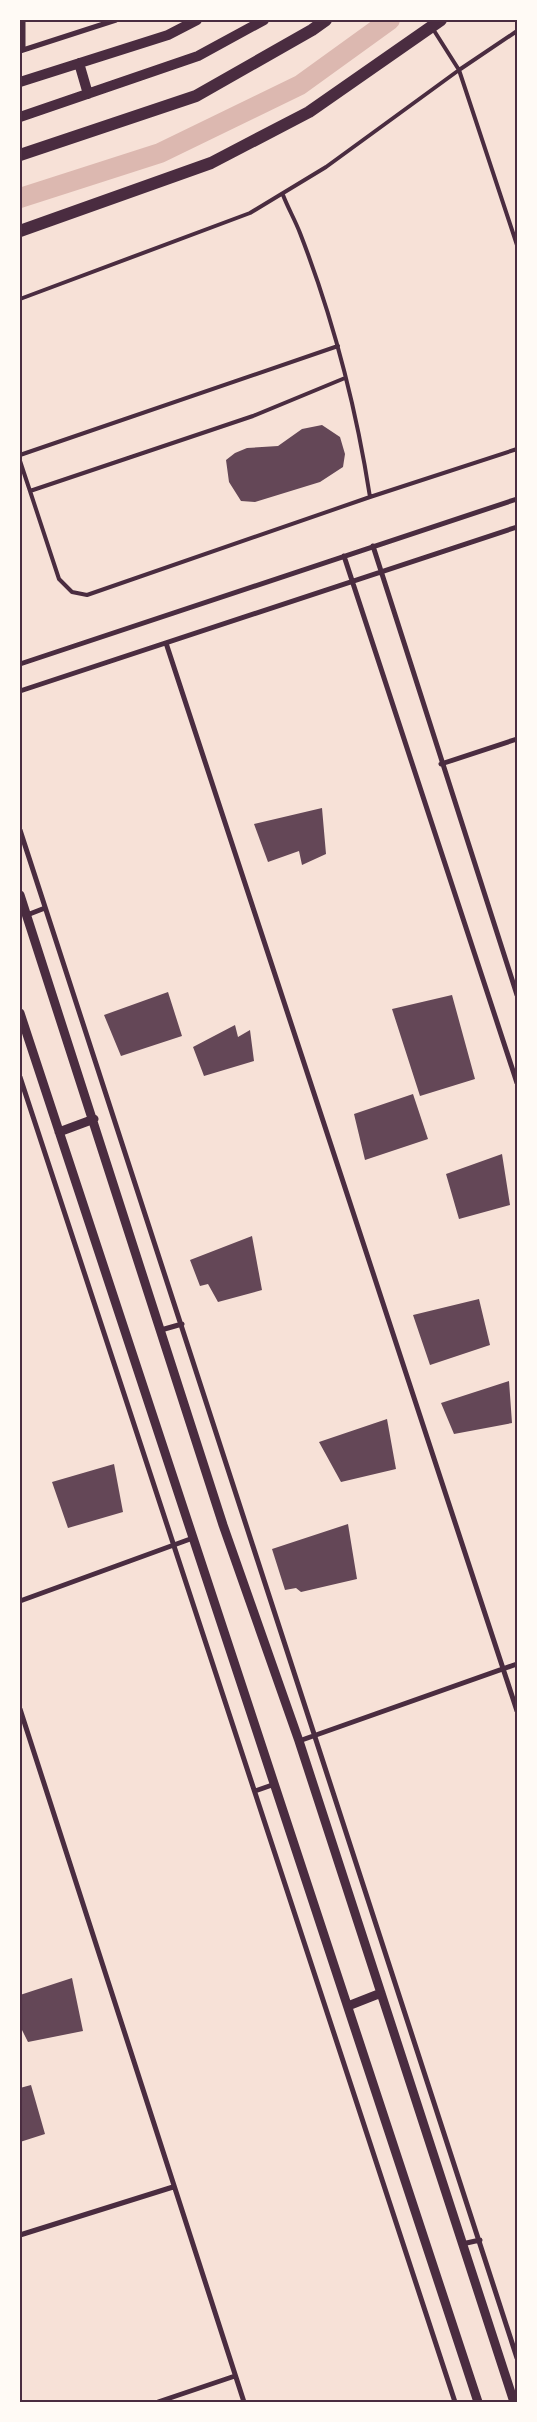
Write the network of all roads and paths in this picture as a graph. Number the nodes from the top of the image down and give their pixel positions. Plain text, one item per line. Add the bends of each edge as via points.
1 (23, 20) edge
2 (116, 20) edge
3 (197, 20) edge
4 (264, 20) edge
5 (326, 20) edge
6 (437, 24) edge
7 (517, 31) edge
8 (22, 51) edge
9 (79, 63) junction
10 (459, 70) junction
11 (20, 82) edge
12 (88, 94) junction
13 (20, 117) edge
14 (20, 155) edge
15 (283, 195) junction
16 (20, 232) edge
17 (517, 245) edge
18 (20, 300) edge
19 (338, 346) junction
20 (345, 378) junction
21 (517, 449) edge
22 (20, 455) edge
23 (20, 460) edge
24 (30, 492) junction
25 (370, 497) junction
26 (517, 499) edge
27 (517, 527) edge
28 (373, 546) junction
29 (344, 556) junction
30 (380, 572) junction
31 (351, 581) junction
32 (166, 643) junction
33 (20, 664) edge
34 (20, 691) edge
35 (517, 739) edge
36 (442, 764) junction
37 (20, 830) edge
38 (20, 895) edge
39 (45, 908) junction
40 (27, 915) junction
41 (517, 995) edge
42 (20, 1013) edge
43 (20, 1077) edge
44 (517, 1083) edge
45 (94, 1119) junction
46 (59, 1132) junction
47 (182, 1324) junction
48 (161, 1330) junction
49 (194, 1537) junction
50 (175, 1545) junction
51 (20, 1601) edge
52 (517, 1664) edge
53 (503, 1668) junction
54 (20, 1709) edge
55 (517, 1711) edge
56 (316, 1736) junction
57 (299, 1740) junction
58 (275, 1783) junction
59 (255, 1791) junction
60 (381, 1993) junction
61 (348, 2006) junction
62 (173, 2187) junction
63 (20, 2235) edge
64 (480, 2240) junction
65 (462, 2244) junction
66 (517, 2358) edge
67 (235, 2376) junction
68 (158, 2402) edge
69 (244, 2402) edge
70 (455, 2402) edge
71 (478, 2402) edge
72 (514, 2402) edge

1 - 8 street
2 - 8 street
3 - 9 main road via 168,35
4 - 12 main road via 198,56
5 - 14 main road via 196,96
6 - 10 lane
6 - 16 main road via 309,112 212,163
7 - 10 lane
9 - 11 main road
9 - 12 main road
10 - 15 lane
10 - 17 lane
12 - 13 main road
15 - 18 lane via 250,212
15 - 19 lane via 300,231
19 - 20 lane
19 - 22 lane
20 - 24 lane via 253,416
20 - 25 lane
21 - 25 lane
23 - 24 lane
24 - 25 lane via 60,579 72,592 87,595
26 - 28 street
27 - 30 street
28 - 29 street
28 - 30 street
29 - 31 street
29 - 33 street
30 - 31 street
30 - 36 street
31 - 32 street
31 - 44 street
32 - 34 street
32 - 53 street
35 - 36 street
36 - 41 street
37 - 39 street
38 - 40 street
39 - 40 street
39 - 47 street
40 - 45 street
42 - 46 street
43 - 50 street
45 - 46 street
45 - 48 street
46 - 49 street
47 - 48 street
47 - 56 street
48 - 57 street via 223,1524
49 - 50 street
49 - 58 street
50 - 51 street
50 - 59 street
52 - 53 street
53 - 55 street
53 - 56 street
54 - 62 street
56 - 57 street
56 - 64 street
57 - 60 street
58 - 59 street
58 - 61 street
59 - 70 street
60 - 61 street
60 - 65 street
61 - 71 street
62 - 63 street
62 - 67 street
64 - 65 street
64 - 66 street
65 - 72 street
67 - 68 street
67 - 69 street

